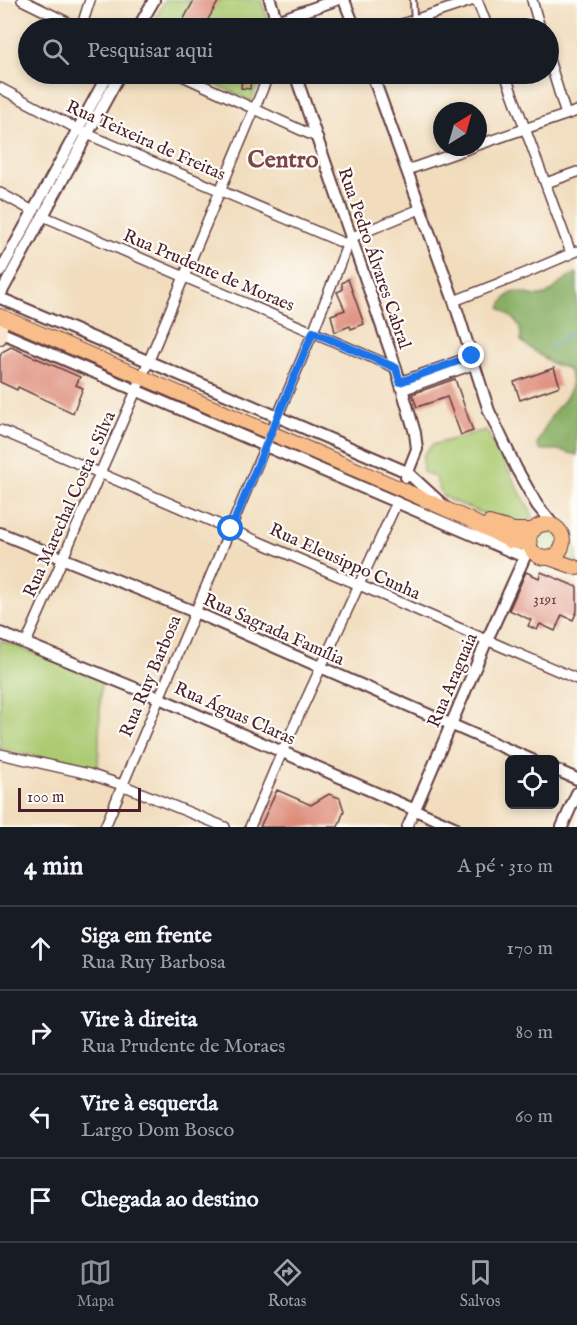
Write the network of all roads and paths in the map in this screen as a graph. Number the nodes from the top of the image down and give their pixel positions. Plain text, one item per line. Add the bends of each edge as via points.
1 (22, 0) edge
2 (90, 0) edge
3 (154, 0) edge
4 (270, 0) edge
5 (336, 0) edge
6 (344, 0) edge
7 (413, 0) edge
8 (476, 0) edge
9 (532, 0) edge
10 (59, 18) edge
11 (84, 18) edge
12 (144, 18) edge
13 (276, 18) edge
14 (294, 18) edge
15 (351, 18) edge
16 (414, 18) edge
17 (423, 18) edge
18 (484, 18) edge
19 (537, 18) edge
20 (104, 84) edge
21 (113, 84) edge
22 (200, 84) edge
23 (265, 84) edge
24 (298, 84) edge
25 (376, 84) edge
26 (509, 84) edge
27 (557, 84) edge
28 (0, 88) edge
29 (255, 109) junction
30 (577, 111) edge
31 (566, 115) junction
32 (526, 129) junction
33 (82, 132) junction
34 (316, 136) junction
35 (487, 142) edge
36 (447, 156) edge
37 (406, 170) junction
38 (577, 172) edge
39 (546, 183) junction
40 (219, 191) junction
41 (0, 193) edge
42 (420, 209) junction
43 (38, 213) junction
44 (349, 241) junction
45 (574, 252) edge
46 (0, 272) edge
47 (184, 276) junction
48 (0, 296) edge
49 (454, 301) junction
50 (1, 312) edge
51 (313, 332) junction
52 (1, 335) edge
53 (149, 360) junction
54 (473, 360) junction
55 (396, 368) junction
56 (142, 377) junction
57 (401, 386) junction
58 (136, 392) junction
59 (278, 415) junction
60 (0, 430) edge
61 (271, 432) junction
62 (265, 446) junction
63 (100, 473) junction
64 (408, 473) junction
65 (399, 495) junction
66 (448, 510) junction
67 (419, 511) junction
68 (468, 519) junction
69 (231, 529) junction
70 (534, 530) junction
71 (558, 530) junction
72 (0, 533) edge
73 (577, 544) edge
74 (528, 549) junction
75 (64, 557) junction
76 (549, 558) junction
77 (577, 568) edge
78 (358, 585) junction
79 (195, 612) junction
80 (0, 633) edge
81 (487, 640) junction
82 (26, 643) junction
83 (320, 668) junction
84 (577, 679) edge
85 (159, 698) junction
86 (451, 724) junction
87 (282, 752) junction
88 (0, 754) edge
89 (523, 755) edge
90 (559, 771) edge
91 (577, 779) edge
92 (122, 785) junction
93 (577, 793) edge
94 (414, 809) junction
95 (105, 827) edge
96 (225, 827) edge
97 (250, 827) edge
98 (407, 827) edge
99 (454, 827) edge
100 (562, 827) edge

1 - 10 street
2 - 11 street
3 - 12 street
4 - 13 street
5 - 14 street
6 - 15 street
7 - 16 lane
8 - 17 street
8 - 18 street
9 - 19 street
20 - 33 street
21 - 33 street
22 - 29 street
23 - 29 street
24 - 34 street, Rua Pedro Álvares Cabral
25 - 37 street
26 - 32 street
27 - 31 street
28 - 33 street, Rua Teixeira de Freitas
29 - 34 street
29 - 40 street
30 - 31 street
31 - 32 street
32 - 35 street
32 - 39 street
33 - 40 street, Rua Teixeira de Freitas
33 - 43 street
34 - 44 street, Rua Pedro Álvares Cabral
36 - 37 street
37 - 42 street
38 - 39 street
39 - 45 street
40 - 44 street, Rua Teixeira de Freitas
40 - 47 street
41 - 43 street, Rua Prudente de Moraes
42 - 44 street
42 - 49 street
43 - 46 street
43 - 47 street, Rua Prudente de Moraes
43 - 48 street
44 - 51 street, Rua Ruy Barbosa
44 - 55 street, Rua Pedro Álvares Cabral
45 - 49 street
47 - 51 street, Rua Prudente de Moraes
47 - 53 street
48 - 53 street
49 - 54 street
50 - 52 main road
50 - 56 main road
51 - 55 street, Rua Prudente de Moraes
51 - 59 street, Rua Ruy Barbosa
52 - 58 street
53 - 56 street, Rua Marechal Costa e Silva
53 - 59 street
54 - 57 street
54 - 71 street via 489,411 516,468 537,505
55 - 57 street, Rua Pedro Álvares Cabral
56 - 58 street, Rua Marechal Costa e Silva
56 - 61 main road
57 - 64 street, Rua Pedro Álvares Cabral via 417,442
58 - 62 street
58 - 63 street, Rua Marechal Costa e Silva
59 - 61 street, Rua Ruy Barbosa
59 - 64 street
60 - 63 street, Rua Eleusippo Cunha
61 - 62 street, Rua Ruy Barbosa
61 - 65 main road
62 - 65 street
62 - 69 street, Rua Ruy Barbosa
63 - 69 street, Rua Eleusippo Cunha
63 - 75 street, Rua Marechal Costa e Silva
64 - 65 street, Rua Pedro Álvares Cabral
64 - 66 street
65 - 66 main road
65 - 67 street
65 - 78 street
66 - 67 street
66 - 68 main road
67 - 74 street
68 - 70 main road via 514,530
68 - 74 main road
69 - 78 street, Rua Eleusippo Cunha
69 - 79 street, Rua Ruy Barbosa
70 - 71 main road via 543,524
70 - 74 main road
71 - 73 main road
71 - 76 main road via 563,540 560,551
72 - 75 street, Rua Sagrada Família
74 - 76 main road
74 - 81 street, Rua Araguaia
75 - 79 street, Rua Sagrada Família
75 - 82 street, Rua Marechal Costa e Silva
76 - 77 main road
78 - 81 street, Rua Eleusippo Cunha
78 - 83 street
79 - 83 street, Rua Sagrada Família
79 - 85 street, Rua Ruy Barbosa
80 - 82 street, Rua Águas Claras
81 - 84 street, Rua Eleusippo Cunha
81 - 86 street, Rua Araguaia
82 - 85 street, Rua Águas Claras
83 - 86 street, Rua Sagrada Família
83 - 87 street
85 - 87 street, Rua Águas Claras
85 - 92 street, Rua Ruy Barbosa
86 - 89 street, Rua Sagrada Família
86 - 94 street, Rua Araguaia
87 - 94 street, Rua Águas Claras
87 - 97 street
88 - 92 street
90 - 91 street
92 - 95 street, Rua Ruy Barbosa
92 - 96 street
93 - 100 street
94 - 98 street, Rua Araguaia
94 - 99 street, Rua Águas Claras

